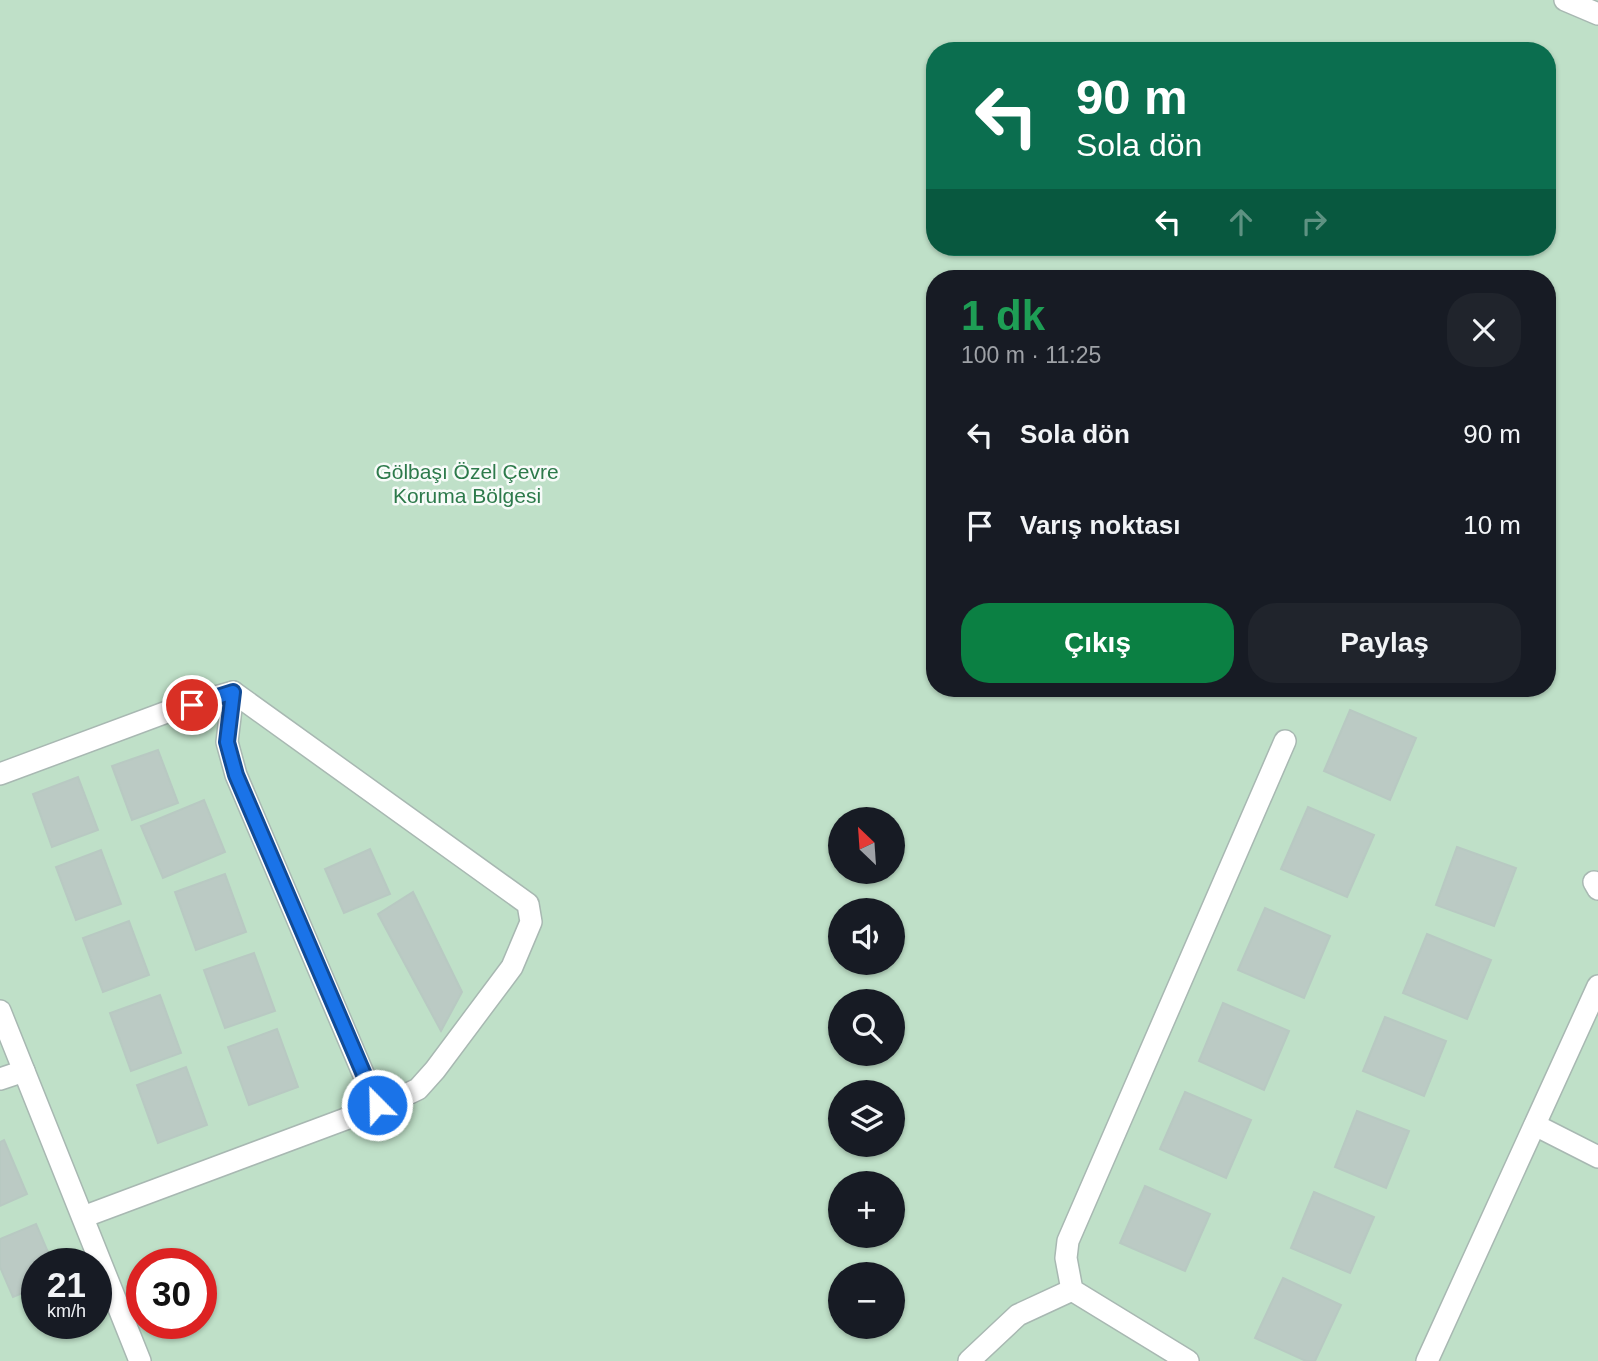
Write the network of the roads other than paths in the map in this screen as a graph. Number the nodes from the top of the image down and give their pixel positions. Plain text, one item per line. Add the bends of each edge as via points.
1 (1564, 0) edge
2 (1598, 14) edge
3 (233, 692) junction
4 (1285, 741) dead end
5 (0, 774) edge
6 (1598, 986) edge
7 (0, 1011) edge
8 (24, 1070) junction
9 (0, 1079) edge
10 (377, 1105) junction
11 (1535, 1125) junction
12 (1598, 1157) edge
13 (83, 1217) junction
14 (1072, 1290) junction
15 (134, 1359) edge
16 (969, 1361) edge
17 (1188, 1361) edge
18 (1427, 1361) edge

1 - 2 street
3 - 5 street
3 - 10 street via 227,742 236,775
3 - 10 street via 528,904 531,922 512,967 448,1056 418,1088
4 - 14 street via 1068,1241
6 - 11 street
7 - 8 street
8 - 9 street
8 - 13 street
10 - 13 street
11 - 12 street
11 - 18 street
13 - 15 street
14 - 16 street via 1018,1315
14 - 17 street

